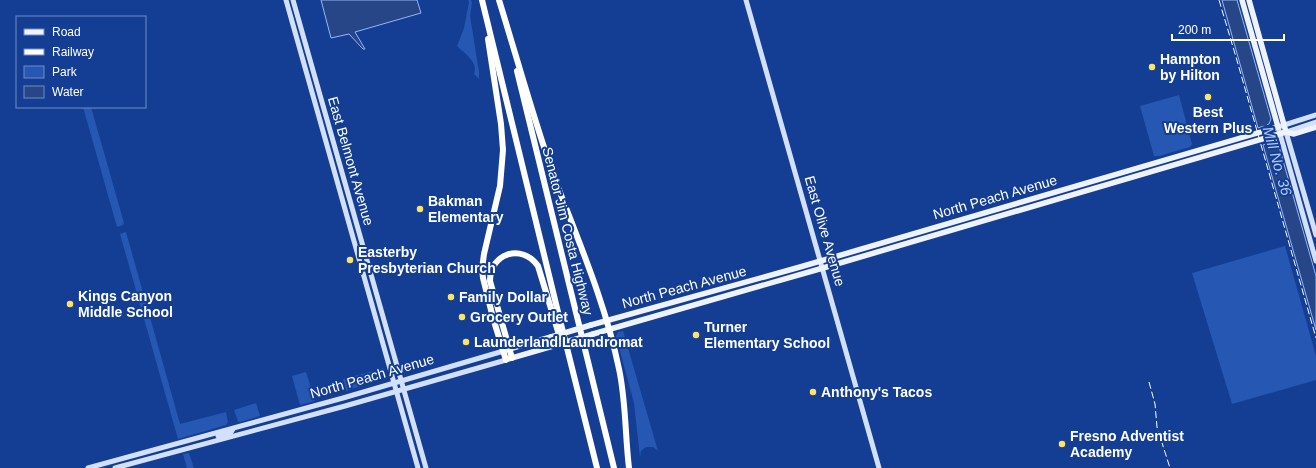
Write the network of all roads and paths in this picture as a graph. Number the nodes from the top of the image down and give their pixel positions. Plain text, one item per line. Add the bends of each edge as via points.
1 (286, 0) edge
2 (293, 0) edge
3 (482, 0) edge
4 (499, 0) edge
5 (746, 0) edge
6 (1242, 0) edge
7 (1246, 0) edge
8 (1249, 0) edge
9 (1257, 27) junction
10 (1316, 114) edge
11 (1316, 122) edge
12 (1284, 125) junction
13 (1278, 127) junction
14 (1316, 127) edge
15 (1286, 132) junction
16 (1280, 134) junction
17 (1119, 173) junction
18 (1077, 185) junction
19 (1081, 192) junction
20 (1041, 204) junction
21 (968, 218) junction
22 (1316, 236) edge
23 (929, 237) junction
24 (821, 261) junction
25 (1316, 261) edge
26 (823, 268) junction
27 (693, 297) junction
28 (672, 303) junction
29 (675, 310) junction
30 (654, 316) junction
31 (607, 320) junction
32 (609, 329) junction
33 (506, 350) junction
34 (509, 359) junction
35 (401, 381) junction
36 (394, 383) junction
37 (404, 389) junction
38 (397, 391) junction
39 (326, 402) junction
40 (290, 420) junction
41 (234, 428) junction
42 (208, 442) junction
43 (154, 450) junction
44 (595, 457) junction
45 (123, 466) junction
46 (88, 468) edge
47 (115, 468) edge
48 (418, 468) edge
49 (426, 468) edge
50 (597, 468) edge
51 (614, 468) edge
52 (628, 468) edge
53 (879, 468) edge

1 - 36 main road, East Belmont Avenue
2 - 35 main road, East Belmont Avenue
3 - 33 highway via 503,150 500,186 482,269
3 - 44 highway, Senator Jim Costa Highway
4 - 31 highway via 545,150 590,267
4 - 51 highway, Senator Jim Costa Highway
5 - 24 main road, East Olive Avenue
6 - 13 main road
7 - 9 main road via 1252,21
8 - 9 main road
9 - 12 main road
10 - 12 main road, North Peach Avenue
11 - 15 main road
12 - 13 main road, North Peach Avenue
12 - 15 main road
13 - 16 main road
13 - 17 main road, North Peach Avenue
14 - 15 main road, North Peach Avenue via 1294,134
15 - 16 main road, North Peach Avenue
15 - 22 main road
16 - 19 main road, North Peach Avenue
16 - 25 main road
17 - 18 main road, North Peach Avenue
17 - 19 main road via 1084,187
18 - 20 main road via 1073,190 1051,197
18 - 21 main road, North Peach Avenue
19 - 20 main road, North Peach Avenue
20 - 23 main road, North Peach Avenue
21 - 23 main road via 935,231
21 - 24 main road, North Peach Avenue
23 - 26 main road, North Peach Avenue
24 - 26 main road, East Olive Avenue
24 - 27 main road, North Peach Avenue
26 - 29 main road, North Peach Avenue
26 - 53 main road, East Olive Avenue
27 - 28 main road, North Peach Avenue
27 - 29 main road via 688,302 676,306
28 - 30 main road
28 - 31 main road, North Peach Avenue
29 - 30 main road, North Peach Avenue
30 - 32 main road, North Peach Avenue
31 - 32 highway
31 - 33 main road, North Peach Avenue, bridge
32 - 34 main road, North Peach Avenue, bridge
32 - 52 highway via 623,388
33 - 34 highway
33 - 35 main road, North Peach Avenue
33 - 44 highway via 490,276 500,258 507,254 521,253 532,259 540,271
34 - 37 main road, North Peach Avenue
35 - 36 main road, North Peach Avenue
35 - 37 main road, East Belmont Avenue
36 - 38 main road, East Belmont Avenue
36 - 39 main road, North Peach Avenue
37 - 38 main road, North Peach Avenue
37 - 49 main road, East Belmont Avenue
38 - 40 main road, North Peach Avenue
38 - 48 main road, East Belmont Avenue
39 - 40 main road via 319,408 296,414
39 - 41 main road, North Peach Avenue
40 - 42 main road, North Peach Avenue
41 - 42 main road via 231,432
41 - 43 main road, North Peach Avenue
42 - 45 main road, North Peach Avenue
43 - 45 main road via 151,454 127,461
43 - 46 main road, North Peach Avenue
44 - 50 highway, Senator Jim Costa Highway
45 - 47 main road, North Peach Avenue

